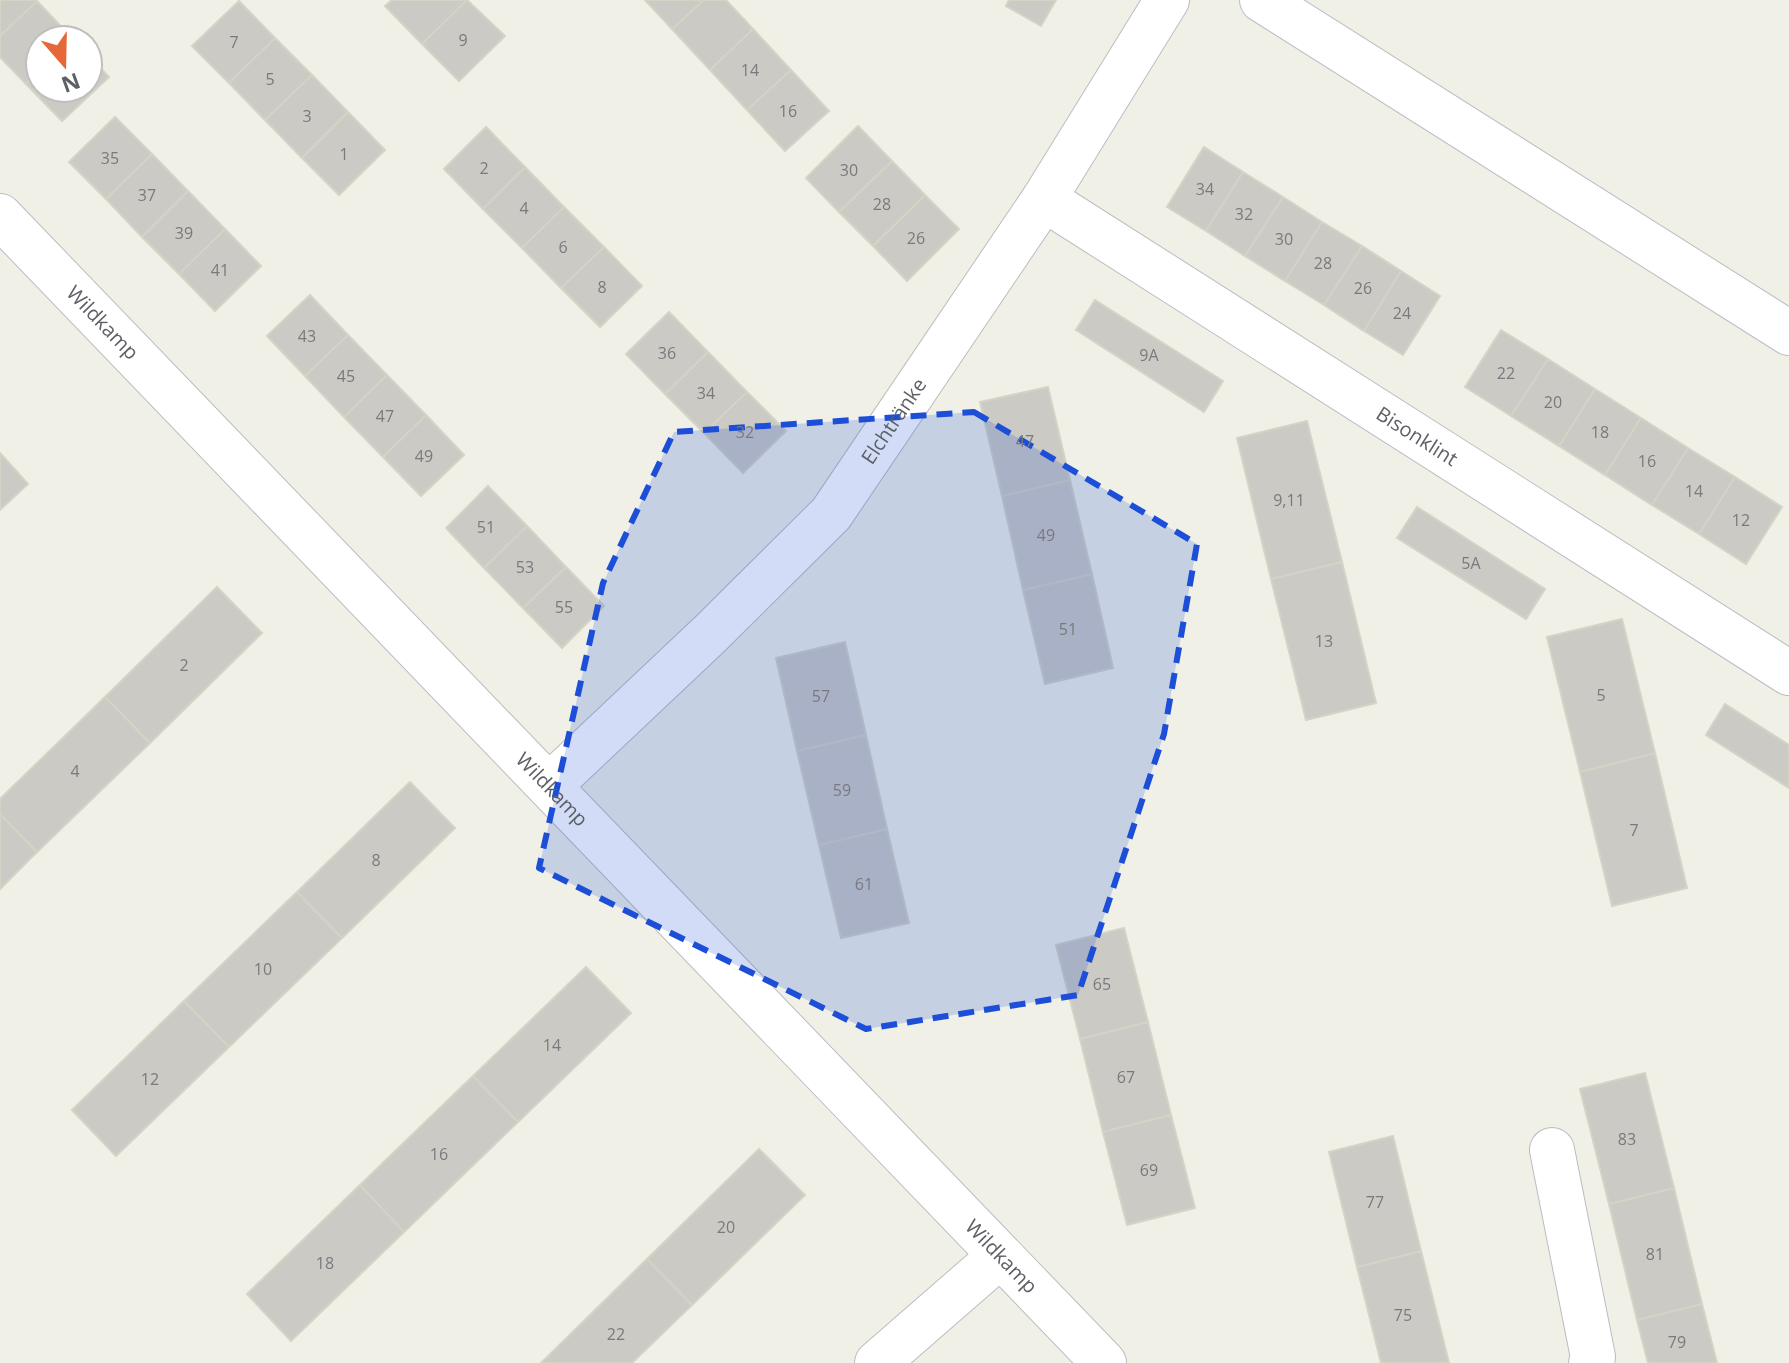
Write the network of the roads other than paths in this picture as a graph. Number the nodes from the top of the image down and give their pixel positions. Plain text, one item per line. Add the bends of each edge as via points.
1 (1167, 0) edge
2 (1262, 0) edge
3 (1044, 199) junction
4 (0, 216) edge
5 (1789, 333) edge
6 (1789, 673) edge
7 (549, 786) junction
8 (1552, 1150) dead end
9 (1000, 1256) junction
10 (877, 1363) edge
11 (1104, 1363) edge
12 (1591, 1363) edge

1 - 3 street, Elchtränke
2 - 5 street
3 - 6 street, Bisonklint
3 - 7 street, Elchtränke via 831,514
4 - 7 street, Wildkamp
7 - 9 street, Wildkamp
8 - 12 street
9 - 10 street
9 - 11 street, Wildkamp

